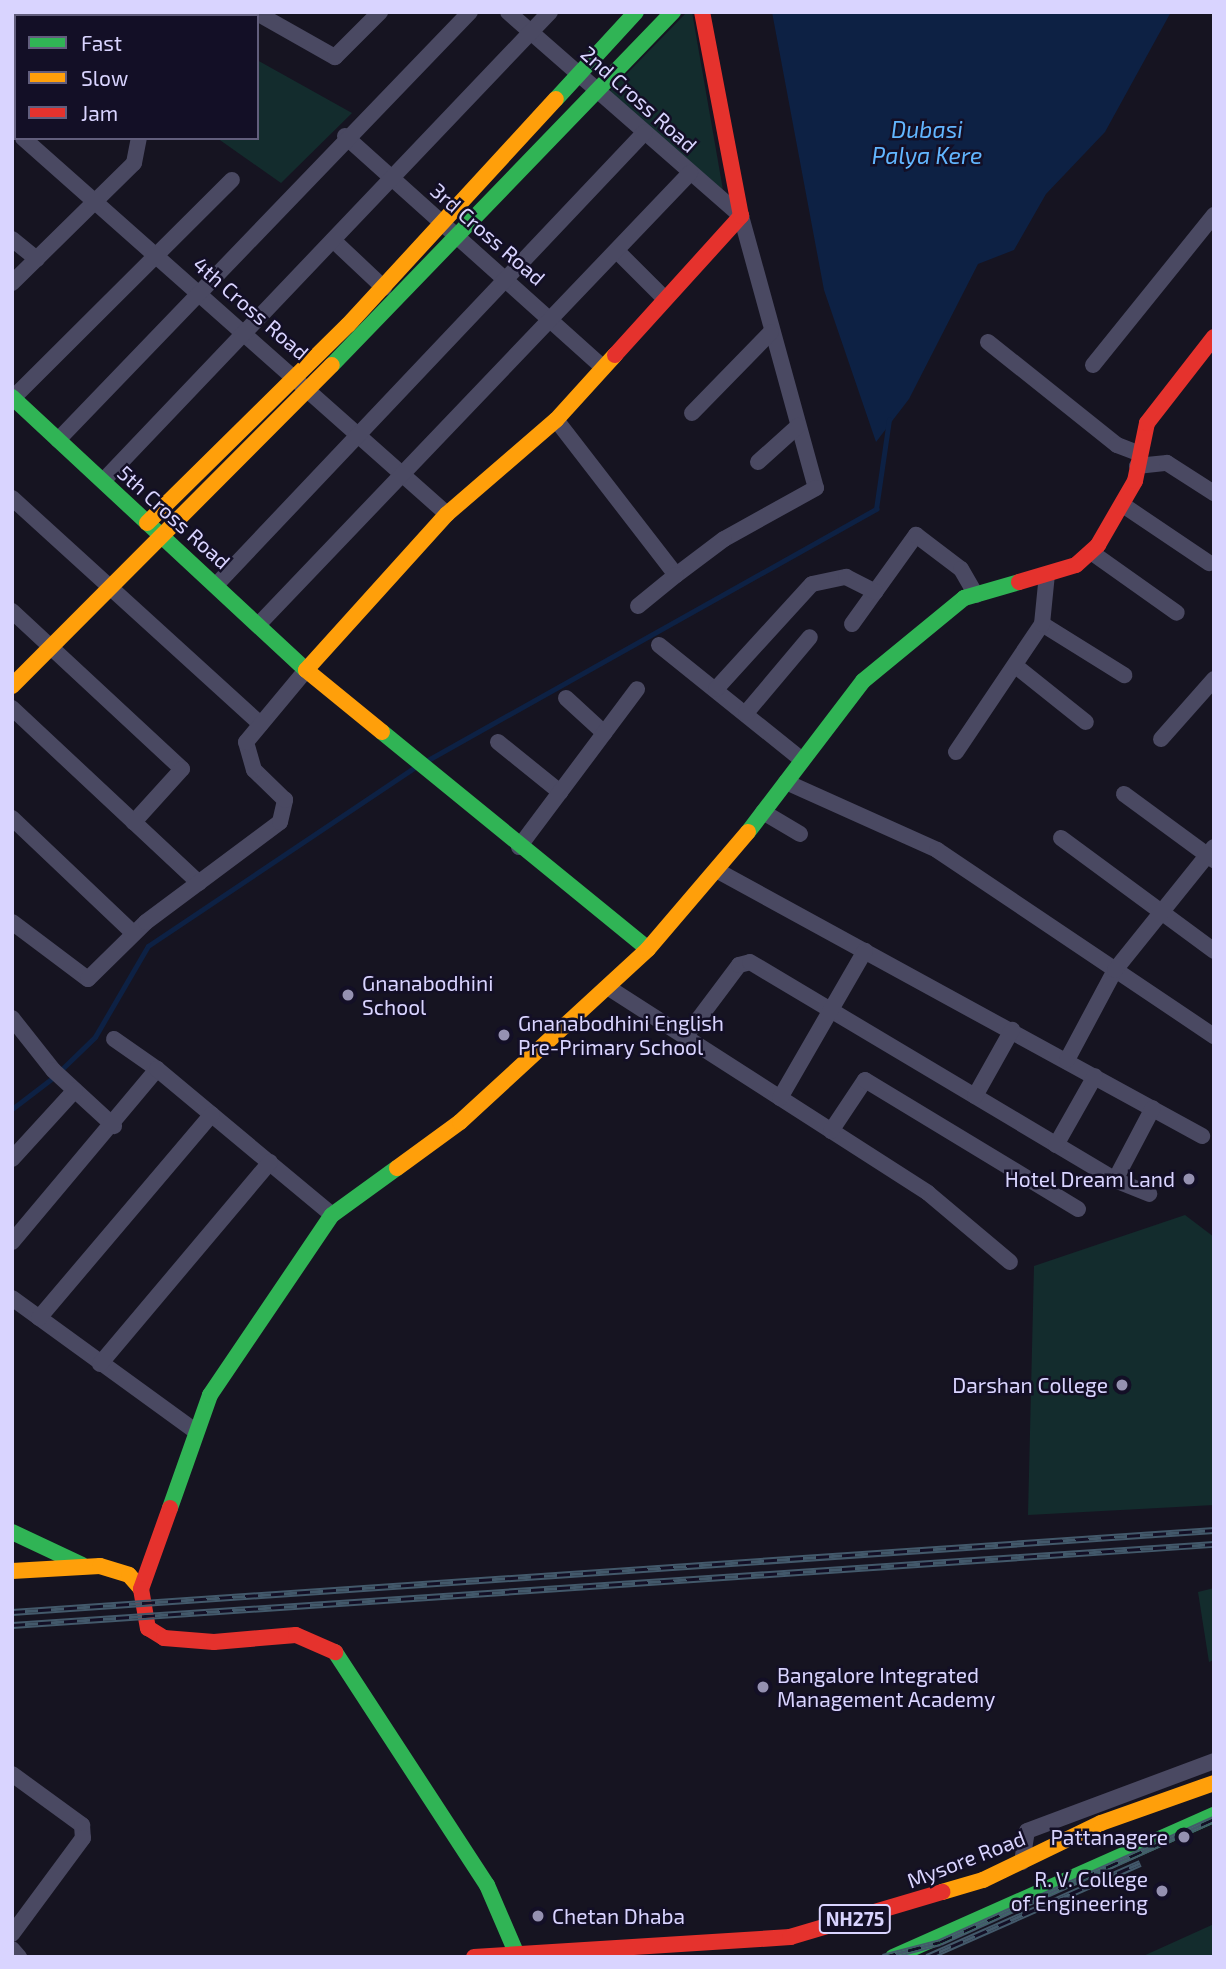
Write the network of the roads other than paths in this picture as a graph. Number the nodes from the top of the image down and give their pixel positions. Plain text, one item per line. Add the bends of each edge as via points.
1 (380, 12) edge
2 (470, 12) edge
3 (508, 12) edge
4 (550, 12) edge
5 (636, 12) edge
6 (673, 12) edge
7 (702, 12) edge
8 (259, 14) edge
9 (531, 33) junction
10 (580, 74) junction
11 (597, 89) junction
12 (645, 132) junction
13 (345, 136) junction
14 (25, 140) edge
15 (139, 140) edge
16 (690, 173) junction
17 (393, 179) junction
18 (232, 180) dead end
19 (95, 202) junction
20 (1214, 215) edge
21 (741, 216) junction
22 (442, 223) junction
23 (459, 238) junction
24 (12, 239) edge
25 (333, 240) junction
26 (618, 252) junction
27 (158, 256) junction
28 (37, 259) junction
29 (509, 281) junction
30 (12, 283) edge
31 (384, 288) junction
32 (198, 289) junction
33 (663, 297) junction
34 (556, 319) junction
35 (771, 332) junction
36 (249, 334) junction
37 (1214, 337) edge
38 (988, 342) dead end
39 (1093, 365) dead end
40 (601, 366) junction
41 (295, 375) junction
42 (310, 389) junction
43 (13, 398) edge
44 (692, 413) dead end
45 (556, 420) junction
46 (798, 426) junction
47 (359, 433) junction
48 (58, 440) junction
49 (1137, 460) junction
50 (758, 462) dead end
51 (405, 476) junction
52 (103, 481) junction
53 (1214, 493) edge
54 (12, 498) edge
55 (1123, 505) junction
56 (447, 514) junction
57 (147, 523) junction
58 (162, 538) junction
59 (1091, 552) junction
60 (1209, 563) dead end
61 (1047, 574) junction
62 (676, 575) junction
63 (217, 584) junction
64 (875, 592) junction
65 (111, 593) junction
66 (976, 595) junction
67 (638, 606) dead end
68 (12, 611) edge
69 (1177, 613) dead end
70 (259, 624) junction
71 (852, 624) dead end
72 (1042, 624) junction
73 (810, 636) dead end
74 (659, 645) dead end
75 (52, 647) junction
76 (1017, 667) junction
77 (306, 670) junction
78 (1124, 675) dead end
79 (1214, 679) edge
80 (12, 686) edge
81 (637, 689) dead end
82 (716, 689) junction
83 (566, 698) dead end
84 (12, 708) edge
85 (746, 713) junction
86 (1086, 722) dead end
87 (260, 724) junction
88 (604, 733) junction
89 (1160, 739) dead end
90 (498, 742) dead end
91 (956, 752) dead end
92 (801, 759) junction
93 (786, 782) junction
94 (560, 792) junction
95 (1124, 794) dead end
96 (763, 812) junction
97 (12, 818) edge
98 (134, 822) junction
99 (800, 834) dead end
100 (1061, 838) dead end
101 (519, 847) junction
102 (1211, 854) edge
103 (718, 871) junction
104 (199, 883) junction
105 (1160, 912) junction
106 (14, 927) edge
107 (134, 933) junction
108 (649, 949) junction
109 (865, 951) junction
110 (1214, 951) edge
111 (1115, 971) junction
112 (610, 988) junction
113 (834, 1009) junction
114 (12, 1018) edge
115 (1012, 1031) junction
116 (1214, 1036) edge
117 (685, 1037) junction
118 (114, 1039) dead end
119 (1067, 1060) junction
120 (158, 1069) junction
121 (1095, 1076) junction
122 (75, 1090) junction
123 (975, 1096) junction
124 (780, 1098) junction
125 (1153, 1108) junction
126 (212, 1114) junction
127 (114, 1126) junction
128 (831, 1131) junction
129 (1202, 1136) dead end
130 (1056, 1144) junction
131 (12, 1159) edge
132 (270, 1162) junction
133 (1115, 1180) junction
134 (1149, 1194) dead end
135 (1078, 1209) dead end
136 (332, 1215) junction
137 (12, 1242) edge
138 (1010, 1262) dead end
139 (12, 1298) edge
140 (39, 1318) junction
141 (100, 1364) junction
142 (195, 1431) junction
143 (12, 1532) edge
144 (82, 1565) junction
145 (12, 1571) edge
146 (12, 1582) edge
147 (141, 1590) junction
148 (1214, 1760) edge
149 (12, 1774) edge
150 (1214, 1783) edge
151 (1214, 1815) edge
152 (1022, 1862) junction
153 (12, 1934) edge
154 (12, 1949) edge
155 (517, 1954) edge
156 (903, 1955) edge
157 (19, 1957) edge
158 (474, 1957) edge

1 - 8 street via 335,57
2 - 13 street
3 - 9 street, 2nd Cross Road
4 - 9 street
5 - 10 main road
6 - 11 main road
7 - 21 main road
9 - 10 street, 2nd Cross Road
9 - 17 street
10 - 11 street, 2nd Cross Road
10 - 22 main road
11 - 12 street, 2nd Cross Road
11 - 23 main road
12 - 16 street, 2nd Cross Road
12 - 29 street
13 - 17 street, 3rd Cross Road
13 - 32 street
14 - 19 street, 4th Cross Road
15 - 19 street via 134,163
16 - 21 street, 2nd Cross Road
16 - 26 street
17 - 22 street, 3rd Cross Road
17 - 25 street
18 - 27 street
19 - 27 street, 4th Cross Road
19 - 28 street
20 - 39 street
21 - 33 main road
21 - 35 street
22 - 23 street, 3rd Cross Road
22 - 31 main road
23 - 29 street, 3rd Cross Road
23 - 42 main road
24 - 28 street
25 - 31 street
25 - 36 street
26 - 33 street
26 - 34 street
27 - 32 street, 4th Cross Road
27 - 43 street
28 - 30 street
29 - 34 street, 3rd Cross Road
29 - 47 street
31 - 41 main road
32 - 36 street, 4th Cross Road
32 - 48 street
33 - 40 main road
34 - 40 street, 3rd Cross Road
34 - 51 street
35 - 44 street
35 - 46 street
36 - 41 street, 4th Cross Road
36 - 52 street
37 - 49 main road via 1147,423
38 - 49 street
40 - 45 main road
41 - 42 street, 4th Cross Road
41 - 57 main road
42 - 47 street, 4th Cross Road
42 - 58 main road
43 - 48 main road, 5th Cross Road
45 - 56 main road
45 - 62 street
46 - 50 street
46 - 62 street via 816,488 724,539
47 - 51 street, 4th Cross Road
47 - 63 street
48 - 52 main road, 5th Cross Road
49 - 53 street via 1167,463
49 - 55 main road
51 - 56 street, 4th Cross Road
51 - 70 street
52 - 57 main road, 5th Cross Road
54 - 65 street
55 - 59 main road
55 - 60 street
56 - 77 main road
57 - 58 main road, 5th Cross Road
58 - 63 main road, 5th Cross Road
58 - 65 main road
59 - 61 main road via 1076,565
59 - 69 street
61 - 66 main road
61 - 72 street
62 - 67 street
63 - 70 main road, 5th Cross Road
64 - 66 street via 918,535 961,569
64 - 71 street
64 - 82 street via 846,578 812,584
65 - 75 main road
65 - 87 street
66 - 92 main road via 863,681
68 - 75 street
70 - 77 main road, 5th Cross Road
72 - 76 street
72 - 78 street
73 - 85 street
74 - 82 street
75 - 80 main road
75 - 98 street via 182,769
76 - 86 street
76 - 91 street
77 - 87 street
77 - 101 main road, 5th Cross Road
79 - 89 street
81 - 88 street
82 - 85 street
83 - 88 street
84 - 98 street
85 - 92 street
87 - 104 street via 246,753 254,770 285,800 286,813
88 - 94 street
90 - 94 street
92 - 93 main road
93 - 96 main road
93 - 111 street via 937,850
94 - 101 street
95 - 102 street
96 - 99 street
96 - 103 main road
97 - 107 street
98 - 104 street
100 - 105 street
101 - 108 main road, 5th Cross Road
102 - 105 street
103 - 108 main road
103 - 109 street
104 - 107 street
105 - 110 street
105 - 111 street
106 - 107 street via 88,979
108 - 112 main road
109 - 113 street
109 - 115 street
111 - 116 street
111 - 119 street
112 - 117 street
112 - 136 main road via 460,1122
113 - 117 street via 750,962 739,965
113 - 123 street
113 - 124 street
114 - 122 street
115 - 119 street
115 - 123 street
117 - 124 street
118 - 120 street
119 - 121 street
120 - 126 street
120 - 127 street
121 - 125 street
121 - 130 street
122 - 127 street
122 - 131 street
123 - 130 street
124 - 128 street
125 - 129 street
125 - 133 street
126 - 132 street
126 - 140 street
127 - 137 street
128 - 135 street via 865,1080
128 - 138 street via 948,1207
130 - 133 street
132 - 136 street
132 - 141 street
133 - 134 street
136 - 142 main road via 281,1283
139 - 140 street
140 - 141 street
141 - 142 street
142 - 147 main road
143 - 144 main road
144 - 145 main road
144 - 147 main road via 121,1572
146 - 147 main road via 103,1576
147 - 155 main road via 148,1628 164,1637 214,1642 296,1635 322,1642 345,1660 487,1885
148 - 152 street via 1027,1832
149 - 153 street via 82,1825 83,1838
150 - 152 main road, Mysore Road / NH275 via 1101,1824
151 - 156 main road, NH275
152 - 155 main road, Mysore Road / NH275 via 790,1937
154 - 157 street
155 - 158 main road, Mysore Road / NH275

